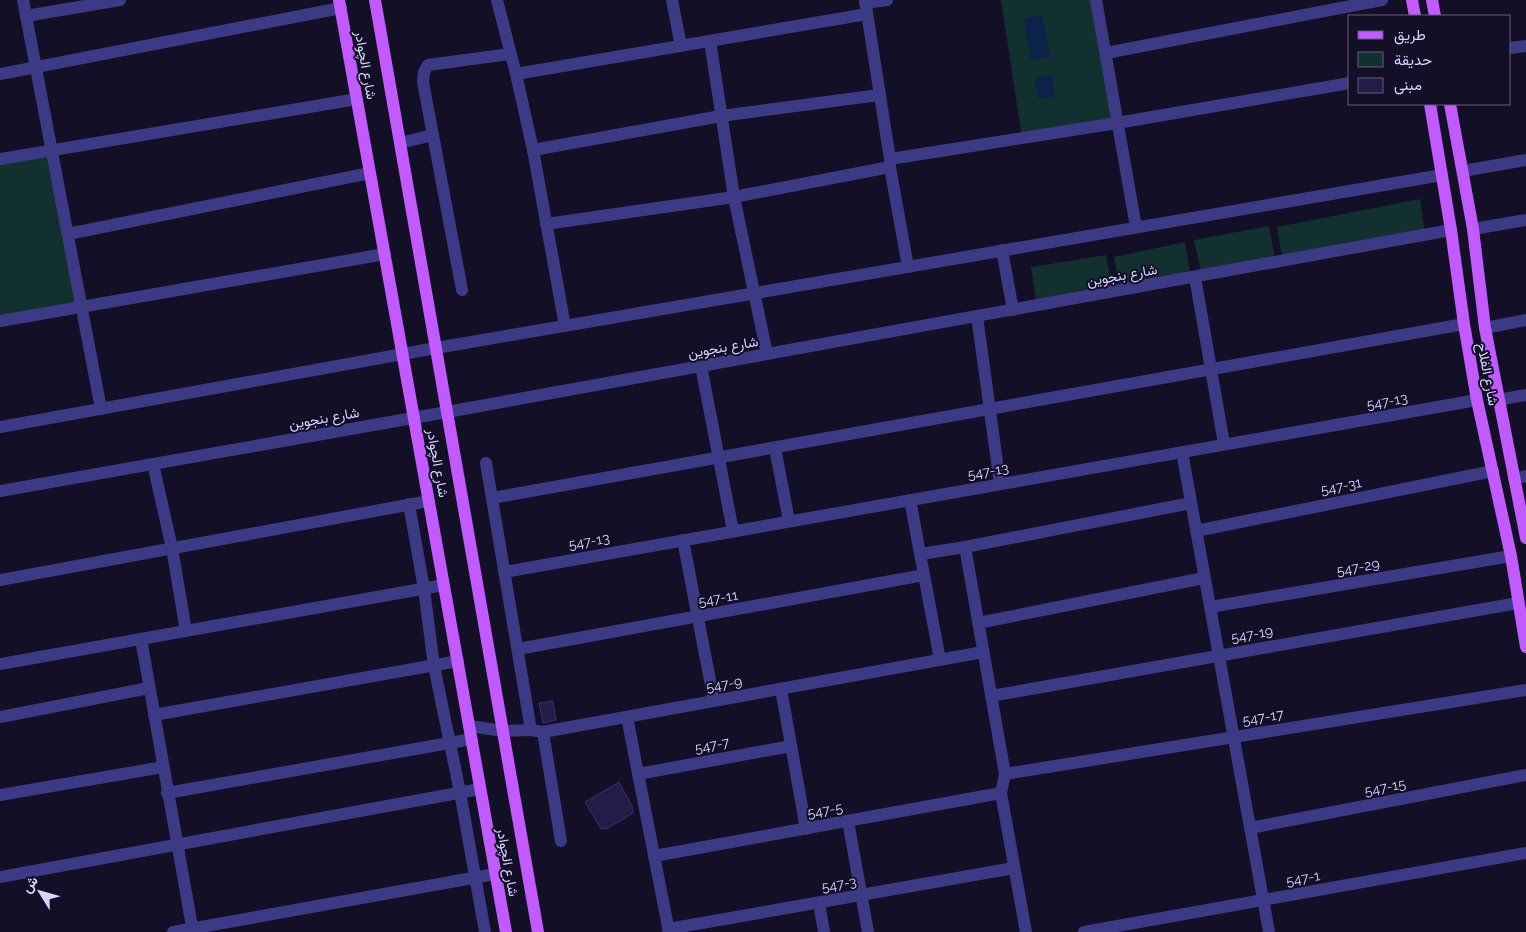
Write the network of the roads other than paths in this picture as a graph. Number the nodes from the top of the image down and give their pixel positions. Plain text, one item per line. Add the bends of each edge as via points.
1 (23, 0) edge
2 (120, 0) edge
3 (375, 0) edge
4 (497, 0) edge
5 (672, 0) edge
6 (887, 0) edge
7 (1096, 0) edge
8 (1382, 0) edge
9 (1412, 0) edge
10 (1432, 0) edge
11 (340, 4) edge
12 (866, 6) edge
13 (1415, 15) edge
14 (1435, 15) edge
15 (26, 16) junction
16 (710, 41) junction
17 (681, 46) junction
18 (1526, 46) edge
19 (1511, 48) edge
20 (1106, 53) junction
21 (510, 54) junction
22 (36, 68) junction
23 (0, 74) edge
24 (516, 74) junction
25 (1348, 83) edge
26 (879, 95) junction
27 (357, 99) junction
28 (1430, 105) edge
29 (1450, 105) edge
30 (721, 116) junction
31 (1117, 123) junction
32 (433, 136) junction
33 (400, 143) junction
34 (533, 150) junction
35 (52, 151) junction
36 (0, 159) edge
37 (1526, 160) edge
38 (890, 163) junction
39 (1463, 171) junction
40 (370, 173) junction
41 (1442, 175) junction
42 (734, 198) junction
43 (1526, 220) edge
44 (546, 224) junction
45 (1136, 227) junction
46 (1451, 230) junction
47 (1473, 230) junction
48 (68, 234) junction
49 (1002, 250) junction
50 (385, 254) junction
51 (908, 267) junction
52 (1195, 277) junction
53 (462, 290) dead end
54 (755, 293) junction
55 (82, 307) junction
56 (1013, 310) junction
57 (977, 316) junction
58 (1526, 320) edge
59 (0, 321) edge
60 (1464, 324) junction
61 (565, 326) junction
62 (1485, 328) junction
63 (436, 348) junction
64 (403, 354) junction
65 (767, 354) junction
66 (701, 366) junction
67 (1210, 370) junction
68 (1526, 394) edge
69 (1477, 400) junction
70 (1498, 400) junction
71 (101, 409) junction
72 (990, 409) junction
73 (447, 412) junction
74 (414, 418) junction
75 (0, 428) edge
76 (1224, 444) junction
77 (775, 448) junction
78 (1182, 452) junction
79 (719, 458) junction
80 (486, 463) dead end
81 (153, 464) junction
82 (1493, 471) junction
83 (1520, 478) edge
84 (1000, 484) junction
85 (0, 491) edge
86 (492, 498) junction
87 (910, 500) junction
88 (429, 501) junction
89 (1191, 503) junction
90 (409, 504) junction
91 (789, 521) junction
92 (733, 531) junction
93 (1196, 531) junction
94 (1526, 538) edge
95 (683, 540) junction
96 (965, 547) junction
97 (172, 548) junction
98 (921, 554) junction
99 (1511, 556) junction
100 (504, 572) junction
101 (924, 575) junction
102 (1204, 578) junction
103 (0, 580) edge
104 (444, 585) junction
105 (424, 589) junction
106 (1518, 603) junction
107 (1210, 607) junction
108 (698, 616) junction
109 (978, 623) junction
110 (186, 631) junction
111 (141, 639) junction
112 (1526, 647) edge
113 (518, 649) junction
114 (984, 652) junction
115 (1218, 655) junction
116 (940, 660) junction
117 (458, 661) junction
118 (0, 664) edge
119 (434, 666) junction
120 (150, 688) junction
121 (781, 689) junction
122 (1526, 690) edge
123 (991, 696) junction
124 (714, 701) junction
125 (154, 715) junction
126 (0, 717) edge
127 (627, 717) junction
128 (470, 726) junction
129 (503, 731) junction
130 (537, 731) junction
131 (1233, 738) junction
132 (472, 739) junction
133 (449, 743) junction
134 (791, 746) junction
135 (163, 767) junction
136 (638, 774) junction
137 (1005, 774) junction
138 (1526, 776) edge
139 (480, 789) junction
140 (460, 792) junction
141 (168, 793) junction
142 (1001, 793) junction
143 (0, 795) edge
144 (848, 821) junction
145 (1250, 828) junction
146 (806, 829) junction
147 (562, 841) dead end
148 (176, 845) junction
149 (1526, 854) edge
150 (654, 856) junction
151 (1014, 868) junction
152 (495, 874) junction
153 (0, 877) edge
154 (474, 878) junction
155 (862, 895) junction
156 (1263, 900) junction
157 (819, 902) junction
158 (192, 931) edge
159 (668, 931) edge
160 (173, 932) edge
161 (484, 932) edge
162 (506, 932) edge
163 (538, 932) edge
164 (824, 932) edge
165 (868, 932) edge
166 (1026, 932) edge
167 (1084, 932) edge
168 (1269, 932) edge

1 - 15 street
2 - 15 street
3 - 33 main road, شارع الچوادر
4 - 21 street
5 - 17 street
6 - 12 street
7 - 20 street
8 - 20 street
9 - 13 main road
10 - 14 main road
11 - 22 street
11 - 27 main road, شارع الچوادر
12 - 16 street
12 - 26 street
15 - 22 street
16 - 17 street
16 - 30 street
17 - 24 street
18 - 19 street
20 - 31 street
21 - 24 street
21 - 32 street via 428,65 423,82
22 - 23 street
22 - 35 street
24 - 34 street
25 - 31 street
26 - 30 street
26 - 38 street
27 - 35 street
27 - 40 main road, شارع الچوادر
28 - 41 main road, شارع الفلاح
29 - 39 main road, شارع الفلاح
30 - 34 street
30 - 42 street
31 - 38 street
31 - 45 street
32 - 33 street
32 - 53 street
33 - 63 main road, شارع الچوادر
34 - 44 street
35 - 36 street
35 - 48 street
37 - 39 street
38 - 42 street
38 - 51 street
39 - 47 main road, شارع الفلاح
40 - 48 street
40 - 50 main road, شارع الچوادر
41 - 45 street
41 - 46 main road, شارع الفلاح
42 - 44 street
42 - 54 street
43 - 47 street
44 - 61 street
45 - 49 street
46 - 52 street, شارع بنجوين
46 - 60 main road, شارع الفلاح
47 - 62 main road, شارع الفلاح
48 - 55 street
49 - 51 street
49 - 56 street
50 - 55 street
50 - 64 main road, شارع الچوادر
51 - 54 street
52 - 56 street, شارع بنجوين
52 - 67 street
54 - 61 street
54 - 65 street
55 - 59 street
55 - 71 street
56 - 57 street, شارع بنجوين
57 - 65 street, شارع بنجوين
57 - 72 street
58 - 62 street
60 - 67 street
60 - 69 main road, شارع الفلاح
61 - 63 street
62 - 70 main road, شارع الفلاح
63 - 64 street
63 - 73 main road, شارع الچوادر
64 - 71 street
64 - 74 main road, شارع الچوادر
65 - 66 street, شارع بنجوين
66 - 73 street, شارع بنجوين
66 - 79 street
67 - 72 street
67 - 76 street
68 - 70 street
69 - 76 street, 547-13
69 - 82 main road, شارع الفلاح
70 - 83 main road, شارع الفلاح
71 - 75 street
72 - 77 street
72 - 84 street
73 - 74 street, شارع بنجوين
73 - 129 main road, شارع الچوادر
74 - 81 street, شارع بنجوين
74 - 88 main road, شارع الچوادر
76 - 78 street, 547-13
77 - 79 street
77 - 91 street
78 - 84 street, 547-13
78 - 89 street
79 - 86 street
79 - 92 street
80 - 86 street
81 - 85 street, شارع بنجوين
81 - 97 street
82 - 93 street, 547-31
82 - 99 main road, شارع الفلاح
83 - 94 main road, شارع الفلاح
84 - 87 street, 547-13
86 - 100 street
87 - 91 street, 547-13
87 - 98 street
88 - 90 street
88 - 104 main road, شارع الچوادر
89 - 93 street
89 - 96 street
90 - 97 street
90 - 105 street
91 - 92 street, 547-13
92 - 95 street, 547-13
93 - 102 street
95 - 100 street, 547-13
95 - 108 street
96 - 98 street
96 - 109 street
97 - 103 street
97 - 110 street
98 - 101 street
99 - 106 main road, شارع الفلاح
99 - 107 street, 547-29
100 - 113 street
101 - 108 street, 547-11
101 - 116 street
102 - 107 street
102 - 109 street
104 - 105 street
104 - 117 main road, شارع الچوادر
105 - 110 street
105 - 119 street
106 - 112 main road, شارع الفلاح
106 - 115 street, 547-19
107 - 115 street
108 - 113 street, 547-11
108 - 124 street
109 - 114 street
110 - 111 street
111 - 118 street
111 - 120 street
113 - 130 street
114 - 116 street, 547-9
114 - 123 street
115 - 123 street, 547-19
115 - 131 street
116 - 121 street, 547-9
117 - 119 street
117 - 128 main road, شارع الچوادر
119 - 125 street
119 - 133 street
120 - 125 street
120 - 126 street
121 - 124 street, 547-9
121 - 134 street
122 - 131 street, 547-17
123 - 137 street
124 - 127 street, 547-9
125 - 135 street
127 - 130 street, 547-9
127 - 136 street
128 - 129 street, 547-9
128 - 132 main road, شارع الچوادر
129 - 130 street, 547-9
129 - 163 main road, شارع الچوادر
130 - 147 street
131 - 137 street, 547-17
131 - 145 street
132 - 133 street
132 - 139 main road, شارع الچوادر
133 - 140 street
133 - 141 street
134 - 136 street, 547-7
134 - 146 street
135 - 141 street
135 - 143 street
136 - 150 street
137 - 142 street
138 - 145 street, 547-15
139 - 140 street
139 - 152 main road, شارع الچوادر
140 - 148 street
140 - 154 street
141 - 148 street
142 - 144 street, 547-5
142 - 151 street
144 - 146 street, 547-5
144 - 155 street
145 - 156 street
146 - 150 street, 547-5
148 - 153 street
148 - 158 street
149 - 156 street, 547-1
150 - 159 street
151 - 155 street, 547-3
151 - 166 street
152 - 154 street
152 - 162 main road, شارع الچوادر
154 - 158 street
154 - 161 street
155 - 157 street, 547-3
155 - 165 street
156 - 167 street, 547-1
156 - 168 street
157 - 159 street, 547-3
157 - 164 street
158 - 160 street

